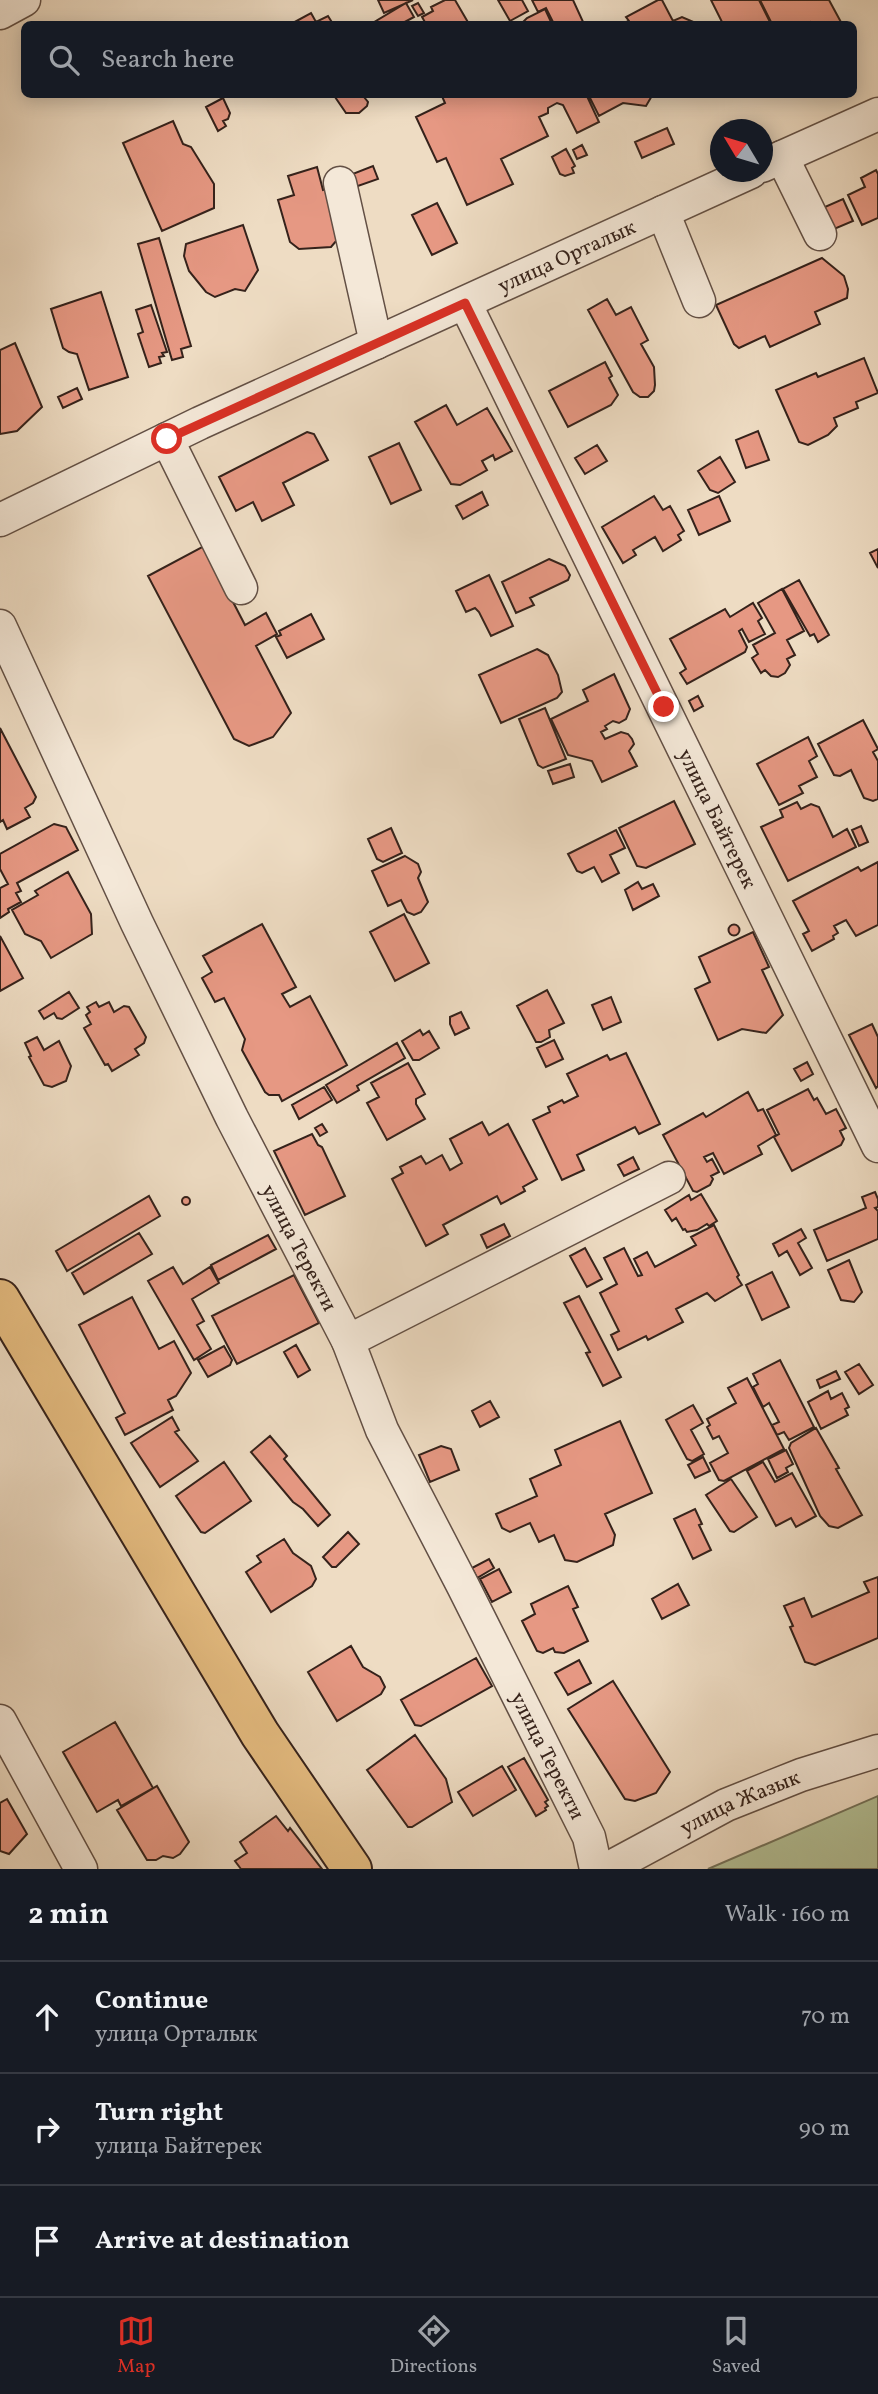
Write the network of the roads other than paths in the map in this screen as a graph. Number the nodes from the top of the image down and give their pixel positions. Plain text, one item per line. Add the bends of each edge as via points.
1 (24, 0) edge
2 (0, 13) edge
3 (878, 114) edge
4 (773, 162) edge
5 (773, 164) edge
6 (729, 182) edge
7 (340, 183) dead end
8 (663, 212) junction
9 (820, 234) dead end
10 (699, 301) dead end
11 (465, 303) junction
12 (376, 343) junction
13 (167, 439) junction
14 (0, 520) edge
15 (241, 588) dead end
16 (0, 626) edge
17 (878, 1146) edge
18 (669, 1178) dead end
19 (0, 1299) edge
20 (348, 1341) junction
21 (0, 1721) edge
22 (878, 1751) edge
23 (81, 1869) edge
24 (352, 1869) edge
25 (596, 1869) edge
26 (607, 1869) edge

1 - 2 street
3 - 4 street
5 - 9 street
6 - 8 street, улица Орталык
7 - 12 street
8 - 10 street
8 - 11 street, улица Орталык
11 - 12 street, улица Орталык
11 - 17 street, улица Байтерек
12 - 13 street, улица Орталык
13 - 14 street, улица Орталык
13 - 15 street
16 - 20 street, улица Теректи via 232,1118
18 - 20 street
19 - 24 main road via 260,1734
20 - 25 street, улица Теректи via 382,1430 589,1837
21 - 23 street
22 - 26 street, улица Жазык via 726,1805

